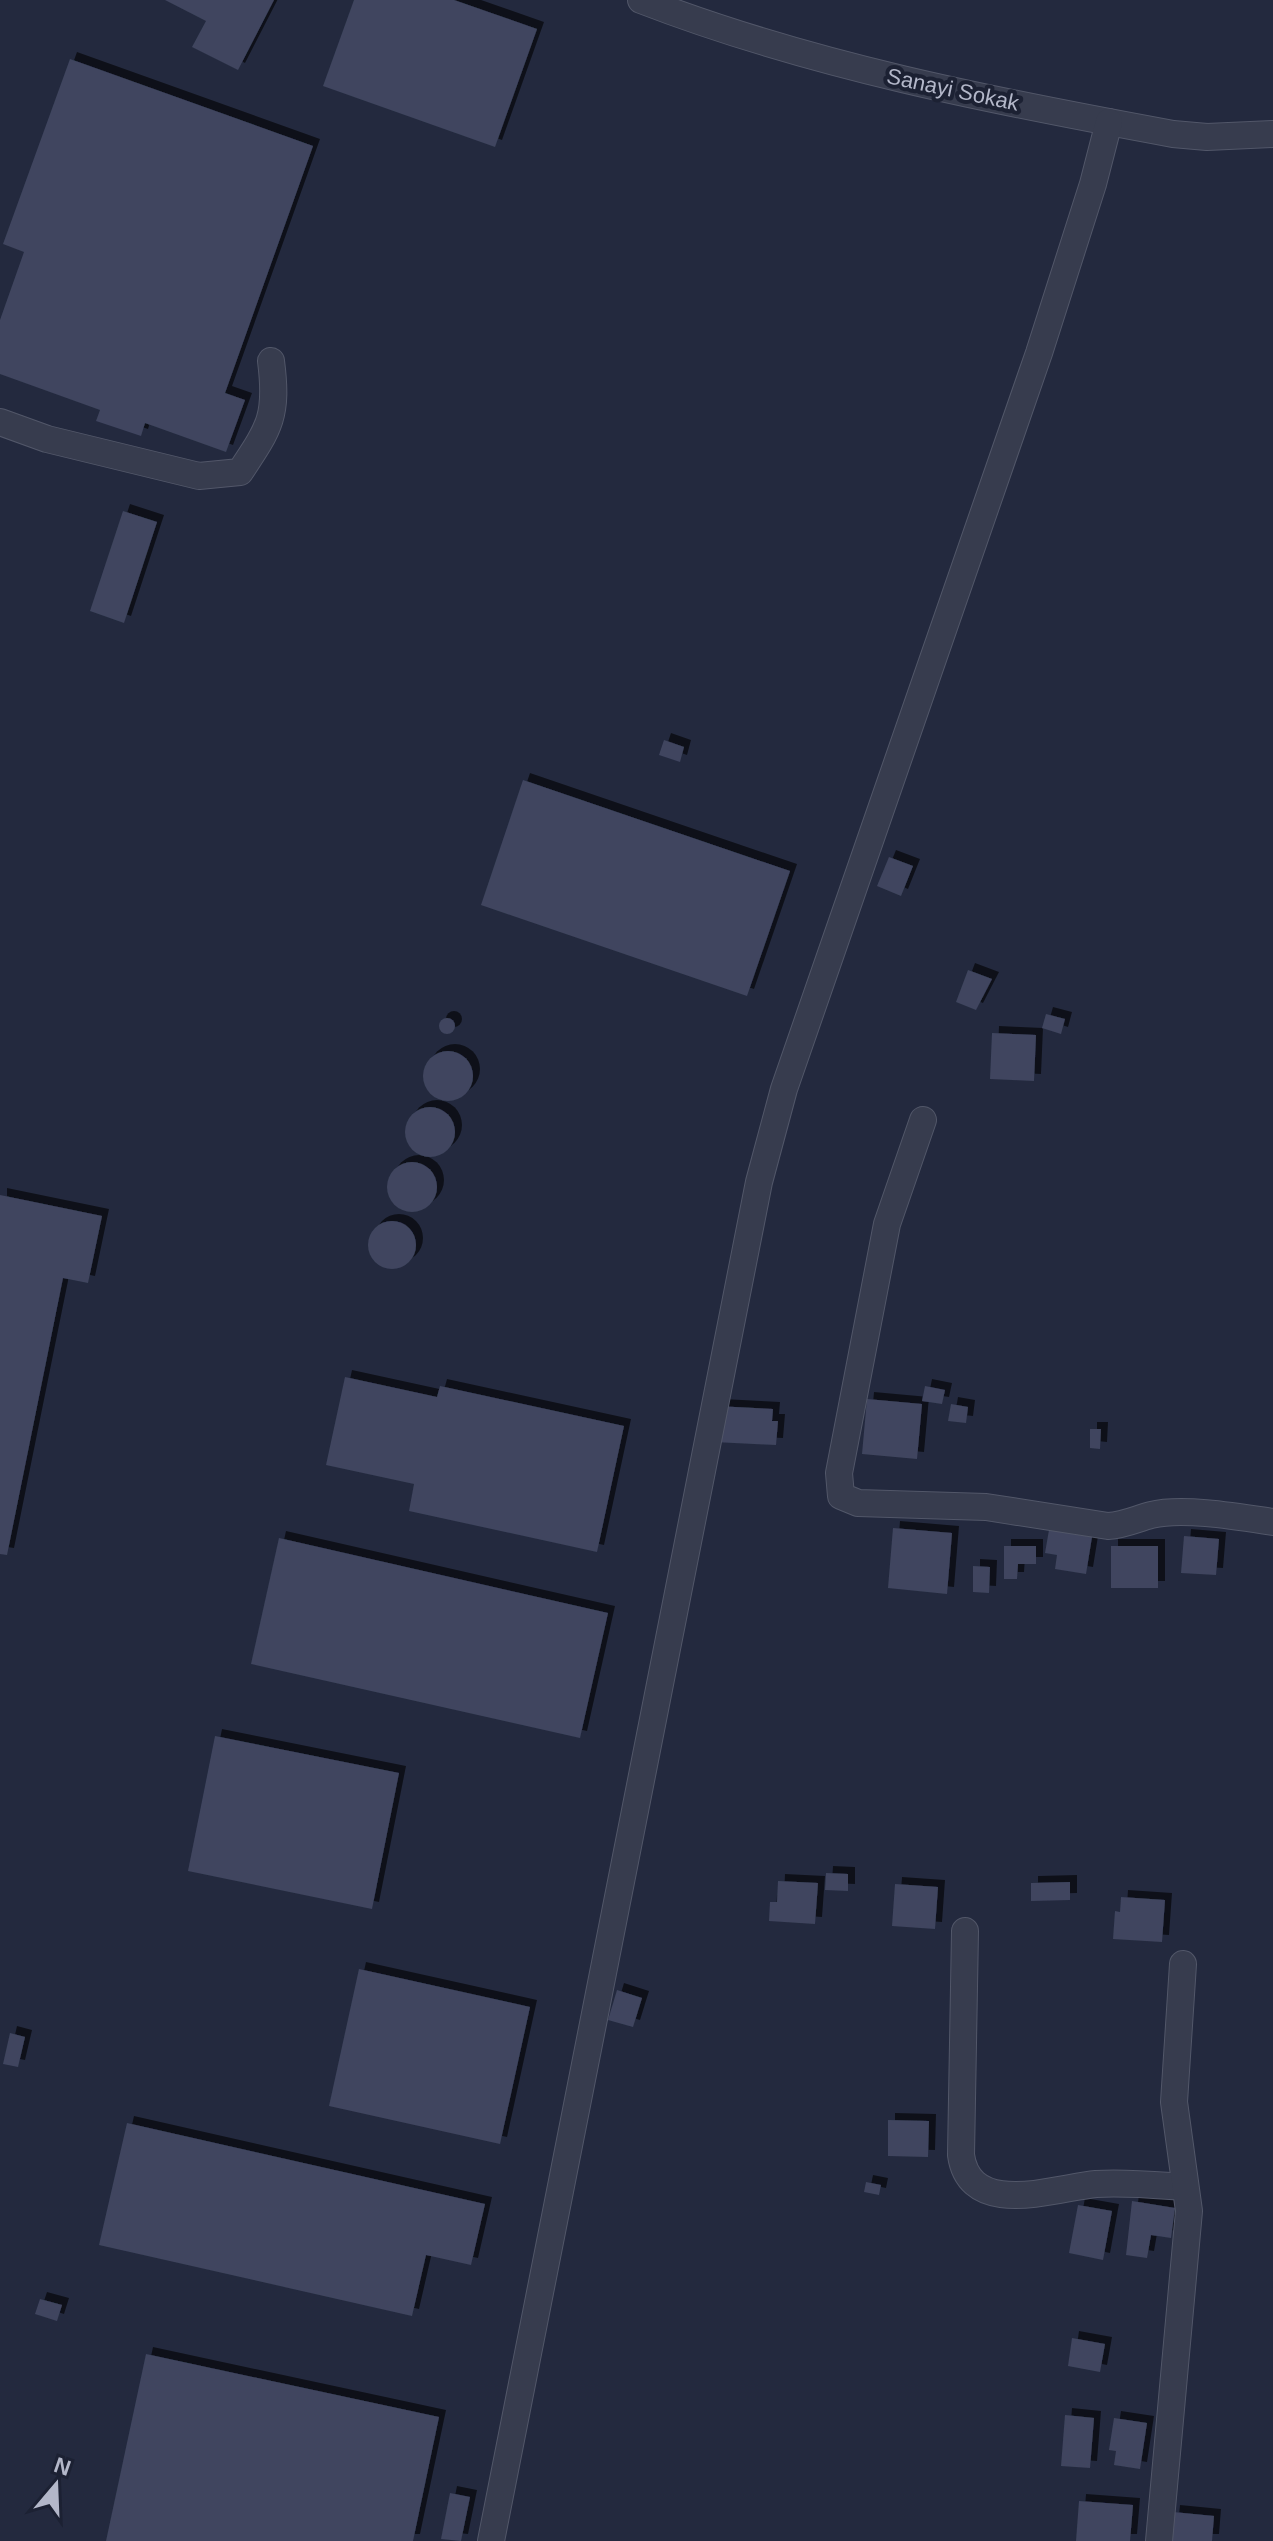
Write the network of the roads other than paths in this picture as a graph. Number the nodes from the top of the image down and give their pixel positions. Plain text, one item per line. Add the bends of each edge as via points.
1 (641, 0) edge
2 (1109, 122) junction
3 (1273, 134) edge
4 (271, 361) dead end
5 (0, 422) edge
6 (923, 1120) dead end
7 (1273, 1522) edge
8 (965, 1931) dead end
9 (1183, 1964) dead end
10 (1184, 2187) junction
11 (491, 2541) edge
12 (1159, 2541) edge

1 - 2 street, Sanayi Sokak via 832,64
2 - 3 street, Sanayi Sokak via 1207,137
2 - 11 street via 1039,353 784,1089 763,1169
4 - 5 street via 276,401 264,437 240,472 199,476 47,439
6 - 7 street via 887,1224 839,1473 841,1496 858,1503 986,1507 1108,1526 1152,1514 1183,1513
8 - 10 street via 961,2155 968,2177 985,2190 1021,2195 1118,2183
9 - 10 street via 1174,2102
10 - 12 street via 1189,2211

